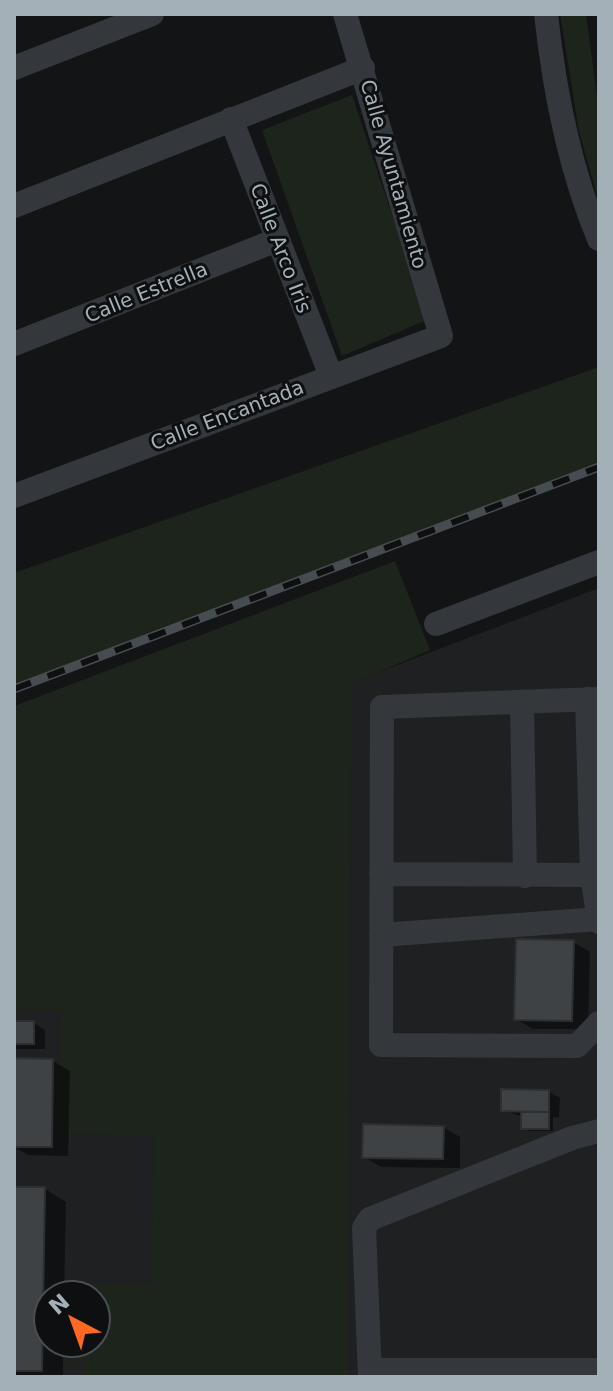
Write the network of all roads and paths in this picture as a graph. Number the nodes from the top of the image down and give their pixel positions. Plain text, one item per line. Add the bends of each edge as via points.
1 (152, 14) edge
2 (345, 14) edge
3 (546, 14) edge
4 (14, 68) edge
5 (363, 68) junction
6 (231, 119) junction
7 (14, 206) edge
8 (599, 239) edge
9 (277, 240) junction
10 (441, 336) joint
11 (14, 344) edge
12 (331, 376) junction
13 (14, 496) edge
14 (599, 562) edge
15 (436, 624) dead end
16 (593, 699) edge
17 (522, 702) junction
18 (381, 874) junction
19 (592, 875) junction
20 (525, 876) junction
21 (598, 920) edge
22 (381, 935) junction
23 (599, 1023) edge
24 (599, 1131) edge
25 (599, 1370) edge
26 (370, 1373) edge

1 - 4 street
2 - 5 street, Calle Ayuntamiento
3 - 8 street via 567,134
5 - 6 street
5 - 10 street, Calle Ayuntamiento
6 - 7 street
6 - 9 street, Calle Arco Iris
9 - 11 street, Calle Estrella
9 - 12 street, Calle Arco Iris
10 - 12 street, Calle Encantada
12 - 13 street, Calle Encantada
14 - 15 street
16 - 17 street
16 - 19 street
17 - 18 street via 382,707
17 - 20 street
18 - 20 street
18 - 22 street
19 - 20 street
19 - 21 street
21 - 22 street
22 - 23 street via 381,1045 577,1046
24 - 26 street via 370,1219 364,1228
25 - 26 street

